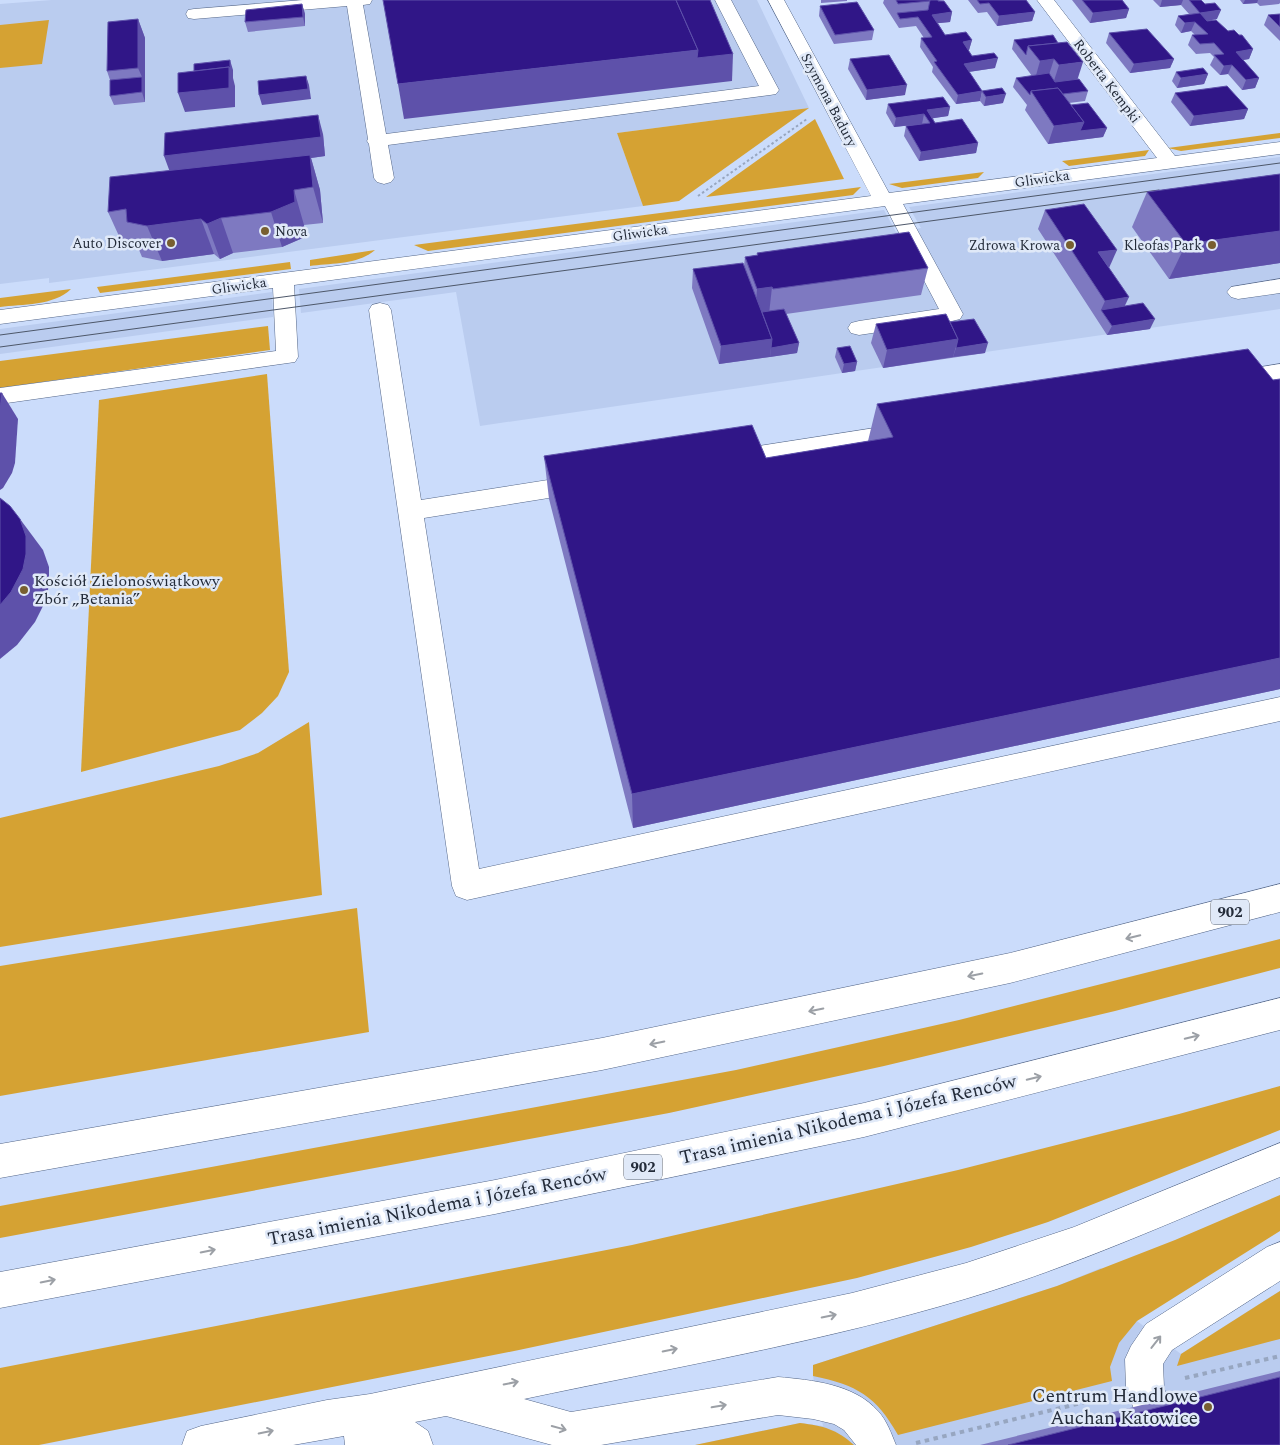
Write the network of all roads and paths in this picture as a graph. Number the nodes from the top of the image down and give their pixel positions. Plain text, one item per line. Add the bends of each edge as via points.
1 (359, 0) edge
2 (723, 0) edge
3 (776, 0) edge
4 (1045, 0) edge
5 (194, 14) dead end
6 (830, 102) junction
7 (376, 141) junction
8 (1280, 148) edge
9 (1170, 162) junction
10 (384, 178) dead end
11 (697, 196) dead end
12 (887, 200) junction
13 (283, 280) junction
14 (1280, 286) edge
15 (1238, 292) dead end
16 (380, 310) dead end
17 (0, 317) edge
18 (860, 328) dead end
19 (1280, 372) edge
20 (1212, 383) edge
21 (0, 396) edge
22 (928, 428) edge
23 (703, 464) edge
24 (605, 480) edge
25 (409, 511) junction
26 (1280, 709) edge
27 (1280, 898) edge
28 (1280, 1014) edge
29 (1280, 1160) edge
30 (0, 1161) edge
31 (1280, 1260) edge
32 (0, 1290) edge
33 (1280, 1356) edge
34 (1148, 1396) junction
35 (445, 1397) junction
36 (346, 1427) edge
37 (201, 1445) edge
38 (414, 1445) edge
39 (877, 1445) edge
40 (905, 1445) edge

1 - 5 street
1 - 7 street
2 - 7 street via 770,90
3 - 6 street, Szymona Badury
4 - 9 street, Roberta Kempki
6 - 11 path
6 - 12 street, Szymona Badury
7 - 10 street
8 - 9 street, Gliwicka
9 - 12 street, Gliwicka
12 - 13 street, Gliwicka
12 - 18 street, Szymona Badury via 952,314
13 - 17 street, Gliwicka
13 - 21 street via 287,357
14 - 15 street
16 - 25 street
19 - 20 street
22 - 23 street
24 - 25 street
25 - 26 street via 467,886
27 -> 30 street, 902 via 1010,968 630,1048
32 -> 28 street, Trasa imienia Nikodema i Józefa Renców / 902 via 496,1197 835,1126
35 -> 29 street via 852,1311 966,1282 1074,1245
34 -> 31 street via 1144,1359 1159,1337
33 - 34 path
34 - 40 path
35 - 36 street
35 -> 39 street via 570,1431 778,1396 811,1398 843,1408 864,1423
37 -> 36 street
36 - 38 street

